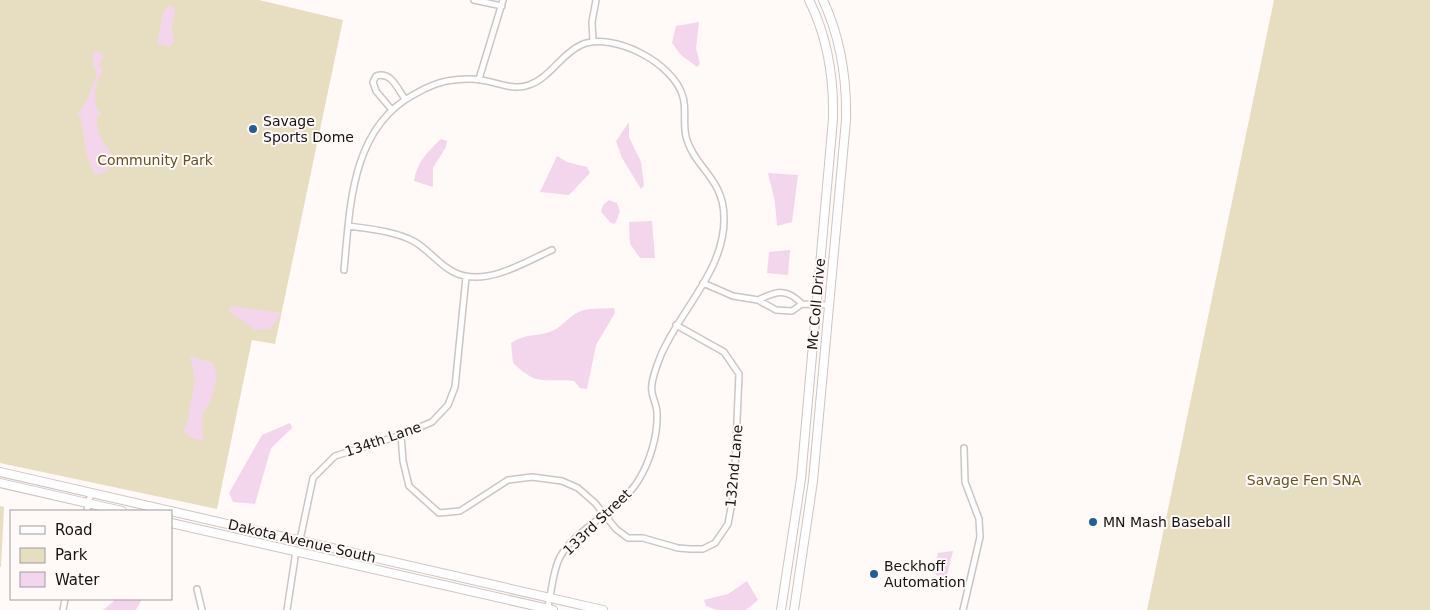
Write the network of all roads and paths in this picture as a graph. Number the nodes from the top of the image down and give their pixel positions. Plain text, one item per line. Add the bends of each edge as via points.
1 (474, 0) edge
2 (596, 0) edge
3 (809, 0) edge
4 (823, 0) edge
5 (503, 3) edge
6 (593, 41) junction
7 (479, 79) junction
8 (405, 99) junction
9 (392, 110) junction
10 (348, 226) junction
11 (552, 250) dead end
12 (344, 270) dead end
13 (466, 277) junction
14 (703, 283) junction
15 (758, 300) junction
16 (802, 304) junction
17 (816, 304) junction
18 (829, 305) junction
19 (676, 326) junction
20 (401, 435) junction
21 (964, 448) dead end
22 (0, 472) edge
23 (0, 483) edge
24 (91, 492) junction
25 (88, 508) edge
26 (111, 510) edge
27 (169, 510) edge
28 (172, 511) edge
29 (605, 515) junction
30 (172, 523) edge
31 (300, 540) junction
32 (296, 551) junction
33 (197, 590) dead end
34 (550, 598) junction
35 (202, 610) edge
36 (287, 610) edge
37 (549, 610) edge
38 (603, 610) edge
39 (781, 610) edge
40 (794, 610) edge
41 (963, 610) edge

1 - 5 street
2 - 6 street
3 - 17 main road, Mc Coll Drive via 826,40 833,92
4 - 18 main road, Mc Coll Drive via 839,45 846,93
5 - 7 street
6 - 7 street via 578,46 529,85 506,86
6 - 14 street, 133rd Street via 618,44 660,64 684,97 687,140 715,183 724,216 722,242
7 - 8 street via 434,84
8 - 9 street
8 - 9 street via 389,76 376,76 373,82 376,91
9 - 10 street via 374,131 361,157
10 - 12 street
10 - 13 street via 394,234 415,243 443,266
11 - 13 street via 506,271
13 - 20 street, 134th Lane via 455,387 448,405 432,422
14 - 15 street via 733,296
14 - 19 street, 133rd Street
15 - 16 street via 776,310 792,312
15 - 16 street via 776,292 793,294
16 - 17 street
17 - 18 street
17 - 39 main road, Mc Coll Drive via 801,479
18 - 40 main road, Mc Coll Drive via 812,481
19 - 29 street, 133rd Street via 660,357 651,388 657,413 649,459 637,483
19 - 29 street, 132nd Lane via 724,352 739,374 734,490 728,524 715,543 703,549 684,549 643,538 628,538
20 - 29 street, 132nd Lane via 409,486 439,513 460,512 508,480 532,477 562,481 578,488
20 - 31 street, 134th Lane via 335,456 313,478
21 - 41 street via 965,482 979,520 980,537
22 - 24 main road, Dakota Avenue South
23 - 25 main road
24 - 25 street
24 - 27 main road, Dakota Avenue South
25 - 26 main road
28 - 31 main road, Dakota Avenue South
29 - 34 street, 133rd Street via 568,546 559,558
30 - 32 main road, Dakota Avenue South
31 - 34 main road, Dakota Avenue South
32 - 36 street
32 - 37 main road, Dakota Avenue South
33 - 35 street
34 - 37 street, 133rd Street
34 - 38 main road, Dakota Avenue South

